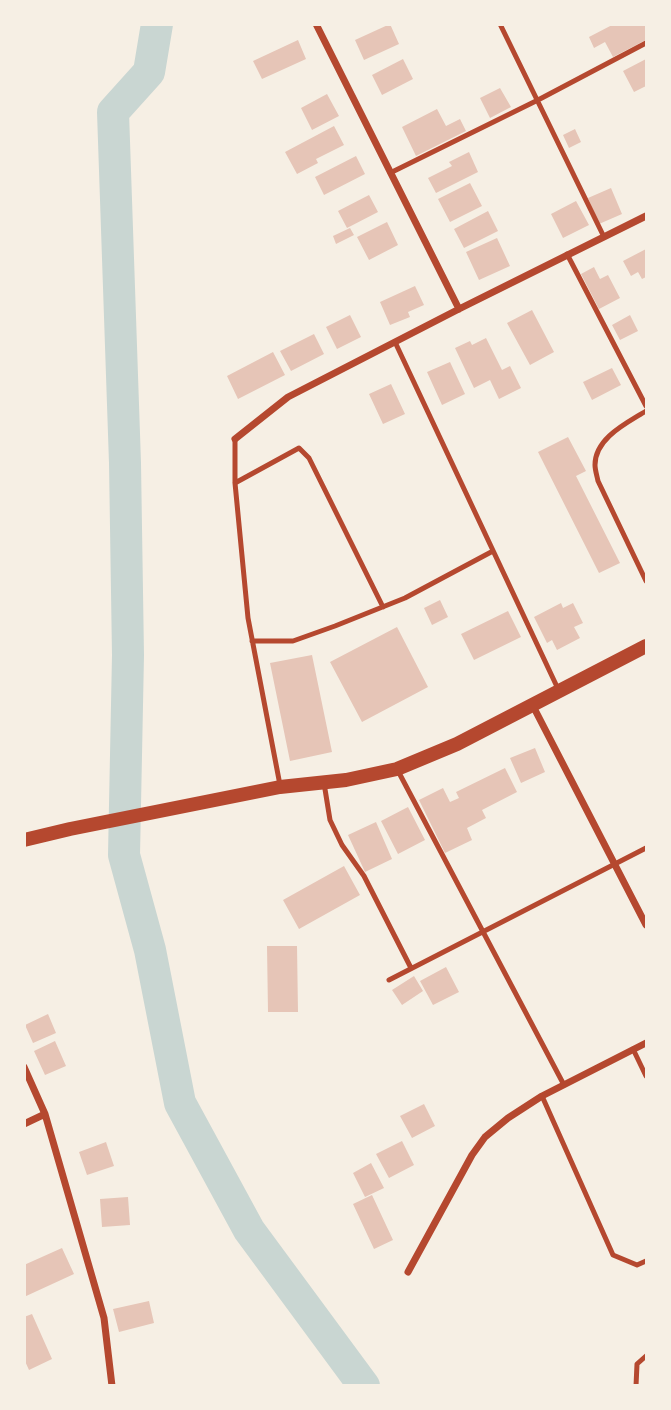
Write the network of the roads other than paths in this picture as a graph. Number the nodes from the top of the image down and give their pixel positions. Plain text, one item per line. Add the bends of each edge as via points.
1 (316, 24) edge
2 (500, 24) edge
3 (646, 43) edge
4 (538, 100) junction
5 (390, 173) junction
6 (646, 216) edge
7 (604, 237) junction
8 (567, 254) junction
9 (459, 309) junction
10 (395, 342) junction
11 (646, 408) edge
12 (235, 439) joint
13 (235, 483) junction
14 (493, 551) junction
15 (646, 581) edge
16 (383, 607) junction
17 (252, 641) junction
18 (646, 646) edge
19 (559, 691) junction
20 (532, 705) junction
21 (397, 769) junction
22 (324, 782) junction
23 (280, 787) junction
24 (24, 840) edge
25 (646, 848) edge
26 (615, 863) junction
27 (646, 925) edge
28 (482, 931) junction
29 (411, 968) junction
30 (389, 980) dead end
31 (646, 1043) edge
32 (633, 1049) junction
33 (24, 1067) edge
34 (646, 1076) edge
35 (564, 1085) junction
36 (542, 1096) junction
37 (45, 1114) junction
38 (24, 1124) edge
39 (646, 1261) edge
40 (408, 1272) dead end
41 (646, 1356) edge
42 (112, 1385) edge
43 (636, 1385) edge

1 - 5 street
2 - 4 lane
3 - 4 lane
4 - 5 lane
4 - 7 lane
5 - 9 street
6 - 7 street
7 - 8 street
8 - 9 street
8 - 11 lane
9 - 10 street
10 - 12 street via 288,397
10 - 14 lane
11 - 15 lane via 602,443 595,463 598,481
12 - 13 lane
13 - 16 lane via 299,449 309,458
13 - 17 lane
14 - 16 lane
14 - 19 lane
16 - 17 lane via 293,641
17 - 23 lane
18 - 19 main road
19 - 20 main road
20 - 21 main road
20 - 26 street
21 - 22 main road
21 - 28 lane
22 - 23 main road
22 - 29 lane via 330,820
23 - 24 main road
25 - 26 lane
26 - 27 street
26 - 28 lane
28 - 29 lane
28 - 35 lane
29 - 30 lane
31 - 32 street
32 - 34 lane
32 - 35 street
33 - 37 street
35 - 36 street
36 - 39 lane via 613,1255 637,1265
36 - 40 street via 485,1137
37 - 38 street
37 - 42 street via 104,1318
41 - 43 lane via 637,1364

